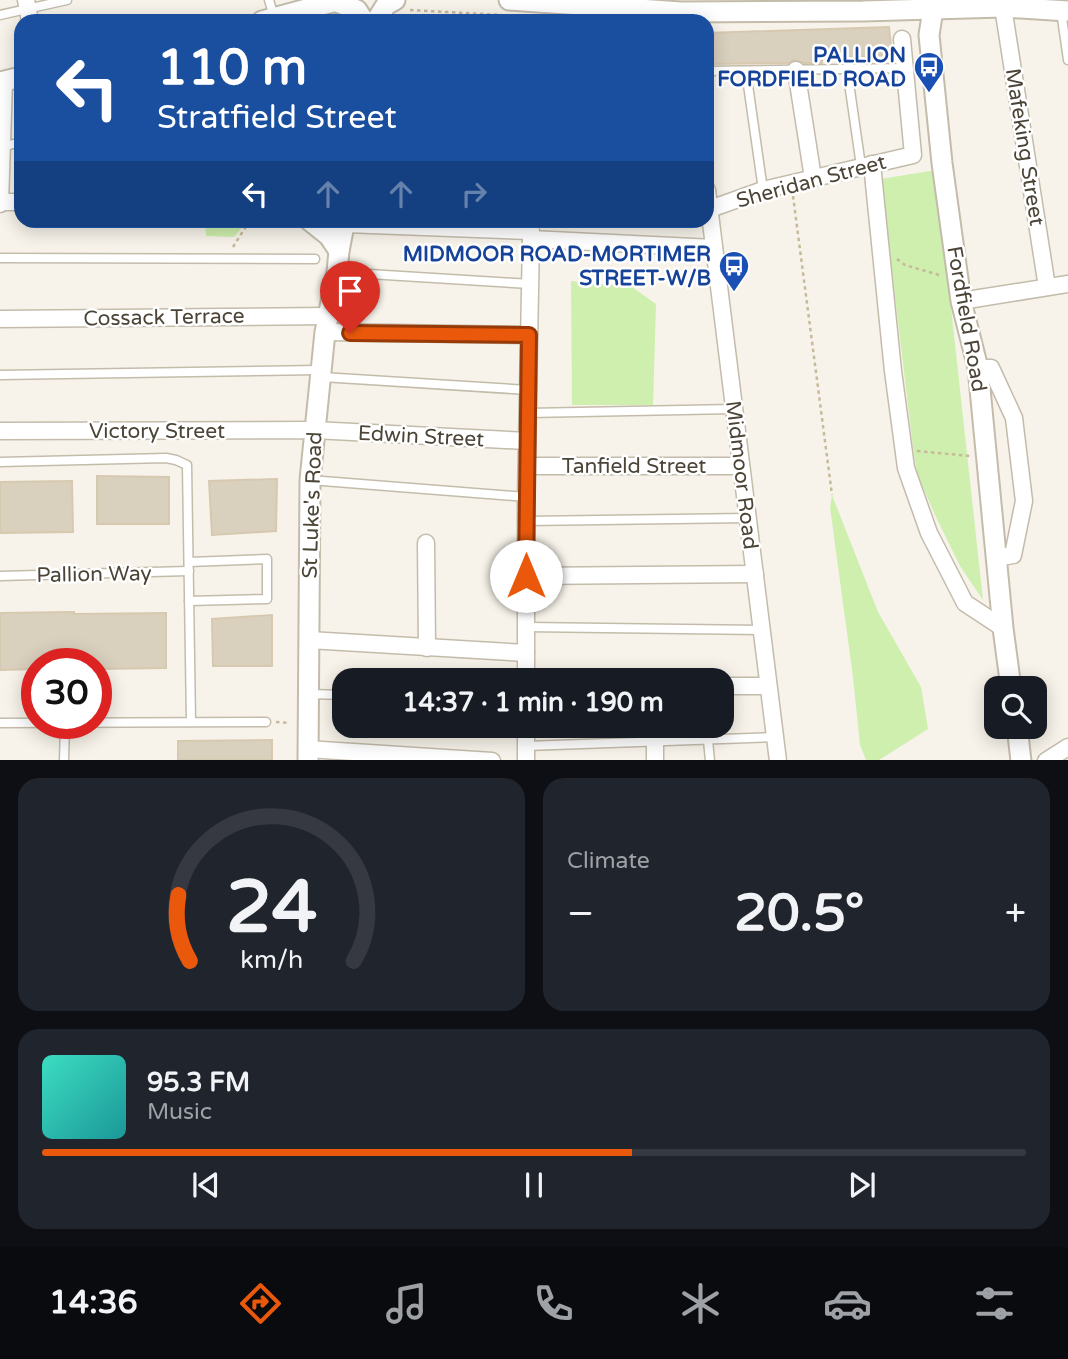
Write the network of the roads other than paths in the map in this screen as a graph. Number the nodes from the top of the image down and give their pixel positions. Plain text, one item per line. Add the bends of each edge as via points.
1 (67, 0) edge
2 (395, 0) edge
3 (509, 0) edge
4 (336, 1) edge
5 (1003, 7) junction
6 (933, 9) junction
7 (28, 10) edge
8 (681, 11) edge
9 (1064, 11) edge
10 (269, 13) edge
11 (360, 14) edge
12 (380, 14) edge
13 (0, 15) edge
14 (902, 39) dead end
15 (1068, 60) edge
16 (905, 68) junction
17 (847, 69) junction
18 (796, 70) junction
19 (714, 71) edge
20 (746, 71) junction
21 (8, 80) edge
22 (1, 157) edge
23 (867, 165) junction
24 (813, 178) junction
25 (763, 190) junction
26 (714, 195) edge
27 (0, 203) edge
28 (320, 228) edge
29 (344, 228) edge
30 (484, 228) edge
31 (712, 228) edge
32 (531, 230) edge
33 (714, 248) junction
34 (339, 251) junction
35 (0, 258) edge
36 (315, 259) dead end
37 (337, 272) junction
38 (530, 284) junction
39 (1068, 284) edge
40 (1047, 287) junction
41 (961, 301) junction
42 (0, 319) edge
43 (327, 324) junction
44 (529, 335) junction
45 (978, 368) junction
46 (321, 374) junction
47 (0, 375) edge
48 (528, 390) junction
49 (734, 409) junction
50 (528, 413) junction
51 (314, 430) junction
52 (0, 431) edge
53 (527, 441) junction
54 (0, 462) edge
55 (527, 466) junction
56 (741, 466) junction
57 (310, 480) junction
58 (526, 497) junction
59 (748, 518) junction
60 (526, 521) junction
61 (426, 543) dead end
62 (996, 558) junction
63 (189, 567) junction
64 (755, 574) junction
65 (0, 576) edge
66 (526, 576) junction
67 (189, 601) junction
68 (526, 627) junction
69 (1003, 628) junction
70 (761, 629) junction
71 (309, 640) junction
72 (427, 648) junction
73 (526, 653) junction
74 (526, 668) edge
75 (1009, 676) edge
76 (734, 686) edge
77 (768, 686) junction
78 (309, 694) junction
79 (332, 695) edge
80 (191, 722) junction
81 (266, 722) road end
82 (0, 723) edge
83 (21, 723) edge
84 (112, 723) edge
85 (775, 737) junction
86 (628, 738) edge
87 (655, 738) edge
88 (690, 738) edge
89 (65, 739) edge
90 (1018, 739) edge
91 (708, 740) junction
92 (1068, 747) edge
93 (526, 753) edge
94 (308, 755) edge
95 (64, 760) edge
96 (461, 760) edge
97 (655, 760) edge
98 (710, 760) edge
99 (778, 760) edge
100 (1021, 760) edge
101 (1048, 760) edge

1 - 7 lane
2 - 12 street
3 - 8 street
4 - 10 street
4 - 11 street
5 - 6 street
5 - 9 street
5 - 40 street, Mafeking Street
6 - 8 street
6 - 41 street, Fordfield Road via 929,35
7 - 13 lane
9 - 15 lane
14 - 16 street
16 - 17 lane
16 - 23 street, Sheridan Street via 913,155
17 - 18 lane
17 - 23 lane
18 - 20 lane
18 - 24 street
19 - 20 lane
20 - 25 lane
21 - 22 street
22 - 27 street
23 - 24 street, Sheridan Street
23 - 69 street via 906,468 929,533 965,603
24 - 25 street, Sheridan Street
25 - 26 street, Sheridan Street
28 - 34 street
29 - 34 street, St Luke's Road
30 - 32 street
31 - 33 street, Midmoor Road
32 - 33 street
32 - 38 street
33 - 49 street, Midmoor Road
34 - 37 street, St Luke's Road
35 - 36 lane
37 - 38 lane
37 - 43 street, St Luke's Road
38 - 44 street
39 - 40 street
40 - 41 street
41 - 45 street, Fordfield Road
42 - 43 street, Cossack Terrace
43 - 44 street, Cossack Terrace
43 - 46 street, St Luke's Road
44 - 48 street
45 - 62 street, Fordfield Road
45 - 62 street via 991,368 1014,418 1024,501 1013,555
46 - 47 lane
46 - 48 lane
46 - 51 street, St Luke's Road
48 - 50 street
49 - 50 lane
49 - 56 street, Midmoor Road
50 - 53 street
51 - 52 street, Victory Street
51 - 53 street, Edwin Street
51 - 57 street, St Luke's Road
53 - 55 street
54 - 63 lane via 166,458 187,465
55 - 56 street, Tanfield Street
55 - 58 street
56 - 59 street, Midmoor Road
57 - 58 lane
57 - 71 street, St Luke's Road
58 - 60 street
59 - 60 lane
59 - 64 street, Midmoor Road
60 - 66 street
61 - 72 street
62 - 69 street, Fordfield Road
63 - 65 lane, Pallion Way
63 - 67 lane
63 - 67 lane, Pallion Way via 267,559 267,599
64 - 66 street
64 - 70 street, Midmoor Road
66 - 68 street
67 - 80 lane
68 - 70 lane
68 - 73 street
69 - 75 street, Fordfield Road
70 - 77 street, Midmoor Road
71 - 72 street
71 - 78 street, St Luke's Road
72 - 73 street
73 - 74 street
76 - 77 street
77 - 85 street, Midmoor Road
78 - 79 lane
78 - 94 street, St Luke's Road
80 - 81 lane
80 - 84 lane
82 - 83 lane
85 - 91 lane
85 - 99 street, Midmoor Road
86 - 93 lane
87 - 97 street
88 - 91 lane
89 - 95 lane
90 - 100 street
91 - 98 lane
92 - 101 street
94 - 96 street

